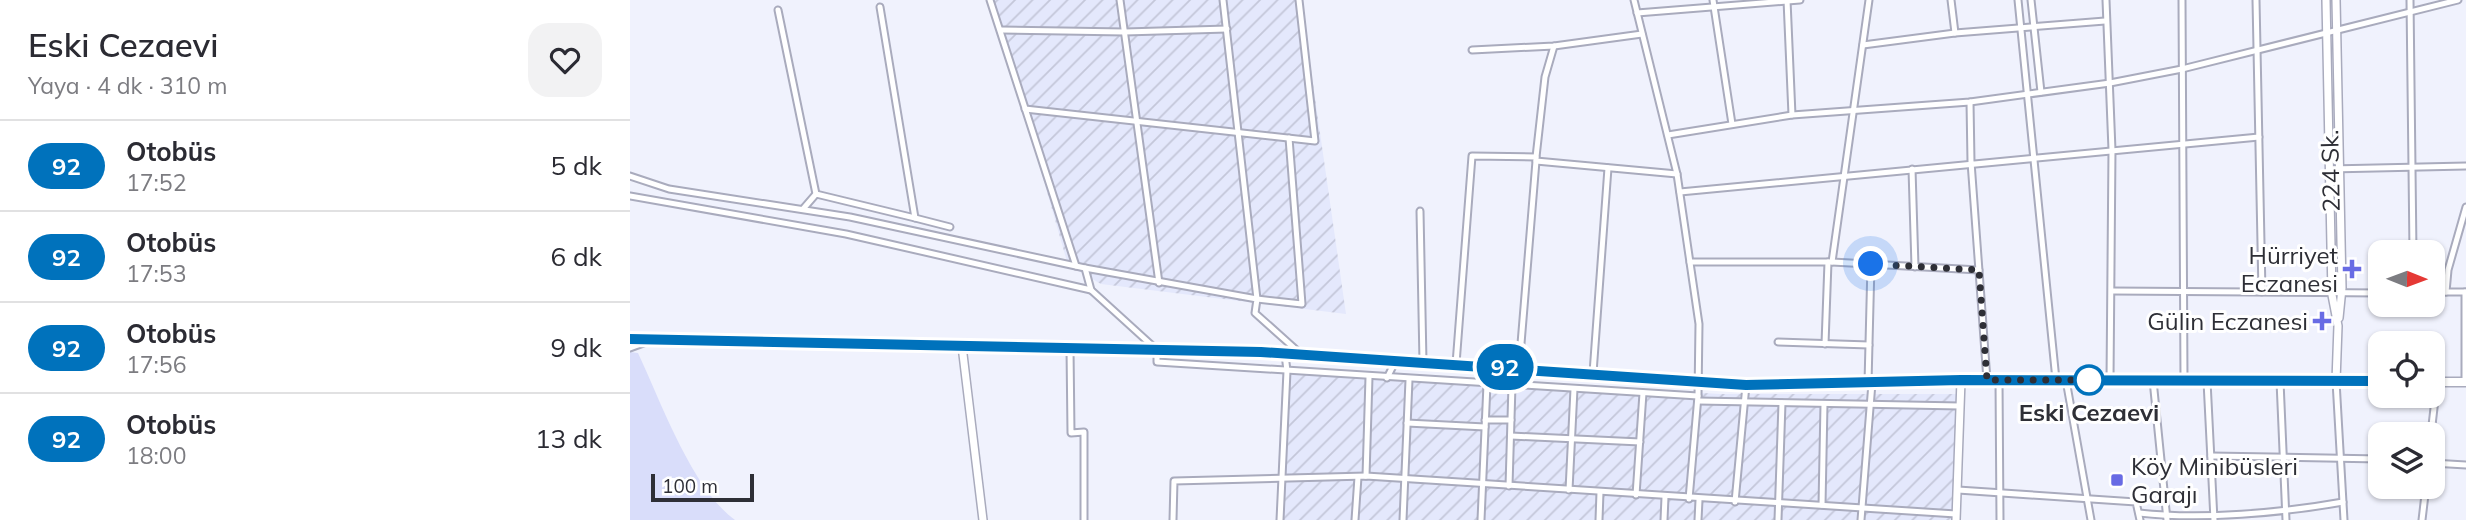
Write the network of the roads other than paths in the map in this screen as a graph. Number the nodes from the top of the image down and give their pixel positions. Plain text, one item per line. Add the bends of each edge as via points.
1 (990, 0) edge
2 (1120, 0) edge
3 (1223, 0) edge
4 (1299, 0) edge
5 (1634, 0) edge
6 (1800, 0) edge
7 (1869, 0) edge
8 (1951, 0) edge
9 (2018, 0) edge
10 (2031, 0) edge
11 (2106, 0) edge
12 (2182, 0) edge
13 (2256, 0) edge
14 (2326, 0) edge
15 (2336, 0) edge
16 (2410, 0) edge
17 (2458, 0) edge
18 (1787, 1) edge
19 (1714, 3) edge
20 (880, 7) dead end
21 (778, 10) dead end
22 (1637, 13) junction
23 (2411, 13) junction
24 (2105, 21) junction
25 (2034, 26) junction
26 (1227, 29) junction
27 (2021, 29) junction
28 (1001, 30) junction
29 (2336, 31) junction
30 (1125, 32) junction
31 (2327, 32) junction
32 (1955, 33) junction
33 (1642, 34) junction
34 (1863, 44) junction
35 (1554, 46) junction
36 (2257, 49) junction
37 (1472, 50) dead end
38 (2182, 69) junction
39 (2110, 83) junction
40 (2040, 92) junction
41 (2030, 94) junction
42 (1970, 102) junction
43 (1026, 109) junction
44 (1855, 110) junction
45 (1792, 115) junction
46 (1137, 121) junction
47 (1732, 124) junction
48 (1239, 134) junction
49 (1668, 135) junction
50 (2259, 136) junction
51 (1289, 138) junction
52 (2182, 143) junction
53 (2112, 150) junction
54 (2035, 157) junction
55 (1536, 159) junction
56 (1971, 162) junction
57 (2412, 165) junction
58 (2466, 166) edge
59 (1608, 168) junction
60 (2339, 168) junction
61 (1912, 169) junction
62 (2330, 169) junction
63 (1677, 174) junction
64 (1845, 174) junction
65 (630, 176) edge
66 (1680, 192) junction
67 (816, 194) junction
68 (630, 196) edge
69 (2466, 207) edge
70 (803, 209) junction
71 (1420, 211) dead end
72 (915, 218) junction
73 (950, 227) dead end
74 (2413, 240) edge
75 (1690, 262) junction
76 (1830, 262) junction
77 (1871, 264) junction
78 (1076, 266) junction
79 (1915, 267) junction
80 (1085, 268) junction
81 (1979, 270) junction
82 (1158, 283) junction
83 (1091, 290) junction
84 (2112, 291) junction
85 (2183, 292) junction
86 (2262, 292) junction
87 (2332, 292) junction
88 (2342, 292) junction
89 (2446, 292) joint
90 (2465, 292) edge
91 (2368, 293) edge
92 (1257, 299) junction
93 (2338, 326) junction
94 (630, 339) edge
95 (655, 339) junction
96 (1778, 342) dead end
97 (1825, 344) junction
98 (1869, 345) junction
99 (962, 346) junction
100 (630, 348) edge
101 (1070, 348) junction
102 (1157, 350) junction
103 (1285, 354) junction
104 (1302, 355) junction
105 (1396, 360) junction
106 (1423, 362) junction
107 (1456, 364) junction
108 (1503, 366) junction
109 (1519, 368) junction
110 (1287, 371) junction
111 (1593, 373) junction
112 (1369, 377) junction
113 (1387, 378) junction
114 (1409, 380) junction
115 (1961, 380) junction
116 (1987, 380) junction
117 (1999, 380) junction
118 (2061, 380) junction
119 (2110, 380) junction
120 (2153, 380) junction
121 (2184, 380) junction
122 (1697, 381) junction
123 (2207, 381) junction
124 (2280, 381) junction
125 (2336, 381) junction
126 (2368, 381) edge
127 (2445, 382) edge
128 (2466, 382) edge
129 (1870, 383) junction
130 (1489, 384) junction
131 (1512, 385) junction
132 (1746, 385) junction
133 (1574, 389) junction
134 (1643, 393) junction
135 (1698, 398) junction
136 (1743, 402) junction
137 (1782, 403) junction
138 (1824, 404) junction
139 (1871, 404) junction
140 (1960, 406) junction
141 (1511, 420) junction
142 (1407, 423) junction
143 (1485, 424) junction
144 (1511, 436) junction
145 (1571, 439) junction
146 (1640, 442) junction
147 (2211, 456) junction
148 (2340, 456) junction
149 (2282, 458) junction
150 (2368, 458) edge
151 (2445, 464) edge
152 (2466, 465) edge
153 (1366, 476) junction
154 (1357, 477) junction
155 (1283, 478) junction
156 (1406, 479) junction
157 (1483, 484) junction
158 (1509, 486) junction
159 (1569, 489) junction
160 (1958, 490) junction
161 (1600, 492) junction
162 (1999, 493) junction
163 (1636, 495) junction
164 (1665, 497) junction
165 (1689, 499) junction
166 (2087, 499) junction
167 (2424, 499) edge
168 (1699, 500) junction
169 (1735, 502) junction
170 (2343, 502) junction
171 (1779, 504) junction
172 (1822, 505) junction
173 (1861, 507) junction
174 (2285, 513) junction
175 (1956, 517) edge
176 (2139, 517) edge
177 (2214, 517) edge
178 (2166, 519) edge
179 (983, 520) edge
180 (1084, 520) edge
181 (1173, 520) edge
182 (1280, 520) edge
183 (1355, 520) edge
184 (1403, 520) edge
185 (1481, 520) edge
186 (1599, 520) edge
187 (1664, 520) edge
188 (1698, 520) edge
189 (1778, 520) edge
190 (1861, 520) edge
191 (2000, 520) edge
192 (2091, 520) edge
193 (2286, 520) edge
194 (2344, 520) edge
195 (2422, 520) edge

1 - 28 street
2 - 30 street
3 - 26 street
4 - 51 street via 1315,141
5 - 22 street
6 - 18 street
7 - 34 street
8 - 32 street
9 - 27 street
10 - 25 street
11 - 24 street
12 - 38 street
13 - 36 street
14 - 31 street, 224 Sk.
15 - 29 street
16 - 23 street
17 - 23 street
18 - 19 street
18 - 45 street
19 - 22 street
19 - 47 street
20 - 72 street
21 - 67 street
22 - 33 street
23 - 29 street
23 - 57 street
24 - 25 street
24 - 39 street
25 - 27 street
25 - 40 street
26 - 30 street
26 - 48 street
27 - 32 street
27 - 41 street
28 - 30 street
28 - 43 street
29 - 31 street
29 - 60 street
30 - 46 street
31 - 36 street
31 - 62 street, 224 Sk.
32 - 34 street
33 - 35 street
33 - 49 street
34 - 44 street
35 - 37 street
35 - 55 street via 1545,78
36 - 38 street
36 - 50 street
38 - 39 street
38 - 52 street
39 - 40 street
39 - 53 street
40 - 41 street
41 - 42 street
41 - 54 street
42 - 44 street
42 - 56 street
43 - 46 street
43 - 78 street
44 - 45 street
44 - 64 street
45 - 47 street
46 - 48 street
46 - 82 street
47 - 49 street
48 - 51 street
48 - 92 street
49 - 63 street
50 - 52 street
50 - 86 street
51 - 92 street via 1302,304
52 - 53 street
52 - 85 street
53 - 54 street
53 - 84 street
54 - 56 street
54 - 118 street
55 - 59 street
55 - 107 street via 1472,156
55 - 109 street
56 - 61 street
56 - 81 street
57 - 58 street
57 - 60 street
57 - 74 street
59 - 63 street
59 - 111 street
60 - 62 street
60 - 88 street
61 - 64 street
61 - 79 street
62 - 87 street, 224 Sk.
63 - 66 street
64 - 66 street
64 - 76 street
65 - 70 street via 669,189
66 - 75 street
67 - 70 street
67 - 72 street
68 - 83 street via 846,234
69 - 89 street
70 - 78 street
71 - 106 street
72 - 73 street
75 - 76 street
75 - 122 street via 1699,324
76 - 77 street
76 - 97 street
77 - 79 street
77 - 98 street
78 - 80 street
79 - 81 street
80 - 82 street
80 - 83 street
81 - 116 street
82 - 92 street
83 - 102 street
84 - 85 street
84 - 119 street
85 - 86 street
85 - 121 street
86 - 87 street
87 - 88 street
87 - 93 street, 224 Sk.
88 - 91 street
88 - 93 street
89 - 90 street
90 - 128 street
92 - 104 street via 1255,313
93 - 125 street, 224 Sk.
94 - 95 main road
95 - 99 main road
95 - 100 street
96 - 97 street
97 - 98 street
98 - 129 street
99 - 101 main road
99 - 179 street
101 - 102 main road
101 - 180 street via 1071,432 1084,432
102 - 103 main road
102 - 110 street via 1157,362
103 - 104 main road
103 - 110 street
104 - 105 main road
105 - 106 main road
105 - 113 street
106 - 107 main road
107 - 108 main road
108 - 109 main road
108 - 130 street
109 - 111 main road
110 - 112 street
110 - 155 street
111 - 122 main road
112 - 113 street
112 - 153 street
113 - 114 street
114 - 130 street
114 - 142 street
115 - 116 main road
115 - 129 main road
115 - 140 street
116 - 117 main road
117 - 118 main road
117 - 162 street
118 - 119 main road
118 - 166 street
119 - 120 main road
120 - 121 main road
120 - 178 street
121 - 123 main road
122 - 132 main road
122 - 135 street
123 - 124 main road
123 - 147 street
124 - 125 main road
124 - 149 street
125 - 126 main road
125 - 148 street, 224 Sk.
127 - 128 main road
129 - 132 main road
129 - 139 street
130 - 131 street
130 - 143 street
131 - 133 street
131 - 141 street
132 - 136 street
133 - 134 street
133 - 145 street
134 - 135 street
134 - 146 street
135 - 136 street
135 - 165 street
136 - 137 street
136 - 169 street
137 - 138 street
137 - 171 street
138 - 139 street
138 - 172 street
139 - 140 street
139 - 173 street
140 - 160 street
141 - 143 street
141 - 144 street
142 - 143 street
142 - 156 street
143 - 157 street
144 - 145 street
144 - 158 street
145 - 146 street
145 - 159 street
146 - 163 street
147 - 149 street
147 - 177 street
148 - 149 street
148 - 150 street
148 - 170 street, 224 Sk.
149 - 174 street
151 - 152 street
153 - 154 street
153 - 156 street
154 - 155 street
154 - 183 street
155 - 181 street via 1174,481
155 - 182 street
156 - 157 street
156 - 184 street
157 - 158 street
157 - 185 street
158 - 159 street
159 - 161 street
160 - 162 street
160 - 175 street
161 - 163 street
161 - 186 street
162 - 166 street
162 - 191 street
163 - 164 street
164 - 165 street
164 - 187 street
165 - 168 street
166 - 176 street via 2136,502
166 - 192 street
167 - 195 street
168 - 169 street
168 - 188 street
169 - 171 street
170 - 174 street
170 - 194 street, 224 Sk.
171 - 172 street
171 - 189 street
172 - 173 street
173 - 175 street
173 - 190 street
174 - 177 street
174 - 193 street
176 - 178 street
177 - 178 street

